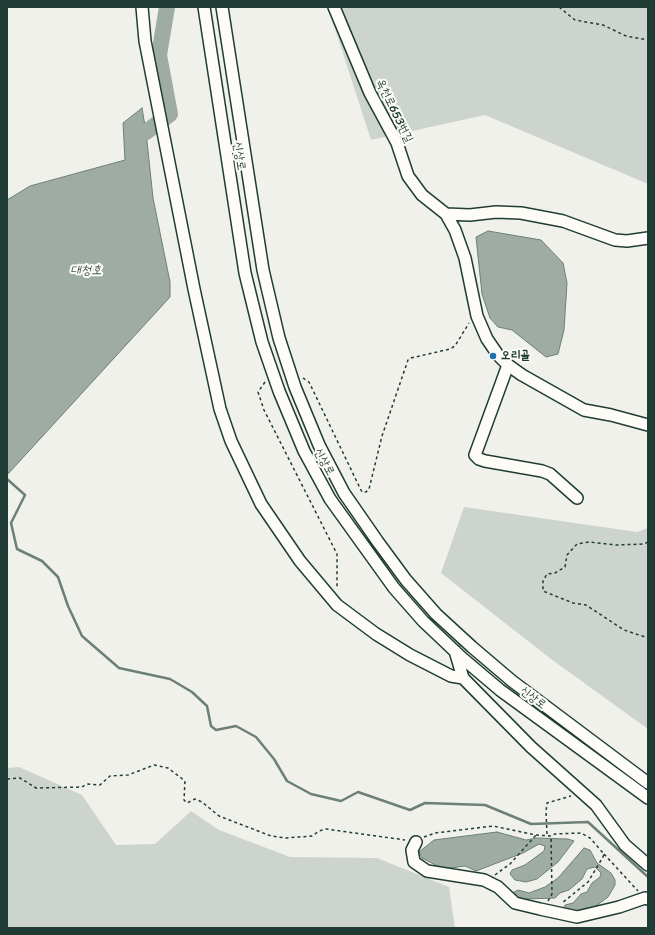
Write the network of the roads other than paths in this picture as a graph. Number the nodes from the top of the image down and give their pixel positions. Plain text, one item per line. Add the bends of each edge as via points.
1 (142, 7) edge
2 (204, 7) edge
3 (222, 7) edge
4 (334, 7) edge
5 (446, 214) junction
6 (648, 238) edge
7 (508, 365) junction
8 (648, 425) edge
9 (577, 498) dead end
10 (455, 651) junction
11 (463, 678) junction
12 (648, 783) edge
13 (648, 798) edge
14 (416, 842) road end
15 (648, 864) edge
16 (646, 898) edge

1 - 11 street via 145,40 194,289 221,414 231,442 261,504 300,561 337,605 410,655 451,676
2 - 10 street, 신상로 via 245,273 262,342 279,391 304,452 330,499 394,588 423,621
3 - 12 street, 신상로 via 263,270 279,338 295,387 319,445 344,493 406,580 431,608 512,680
4 - 5 street, 옥천로653번길 via 370,93 397,143 408,176 422,195
5 - 6 street via 520,214 563,221 615,240
5 - 7 street, 옥천로653번길 via 465,258 477,316 487,339
7 - 8 street, 옥천로653번길 via 544,389 584,410
7 - 9 street via 475,455 485,461 542,470
10 - 11 street
10 - 13 street, 신상로 via 500,690
11 - 15 street via 531,747 596,805 625,845
14 - 16 street via 412,850 414,862 427,871 484,880 498,887 515,903 548,906 576,917

